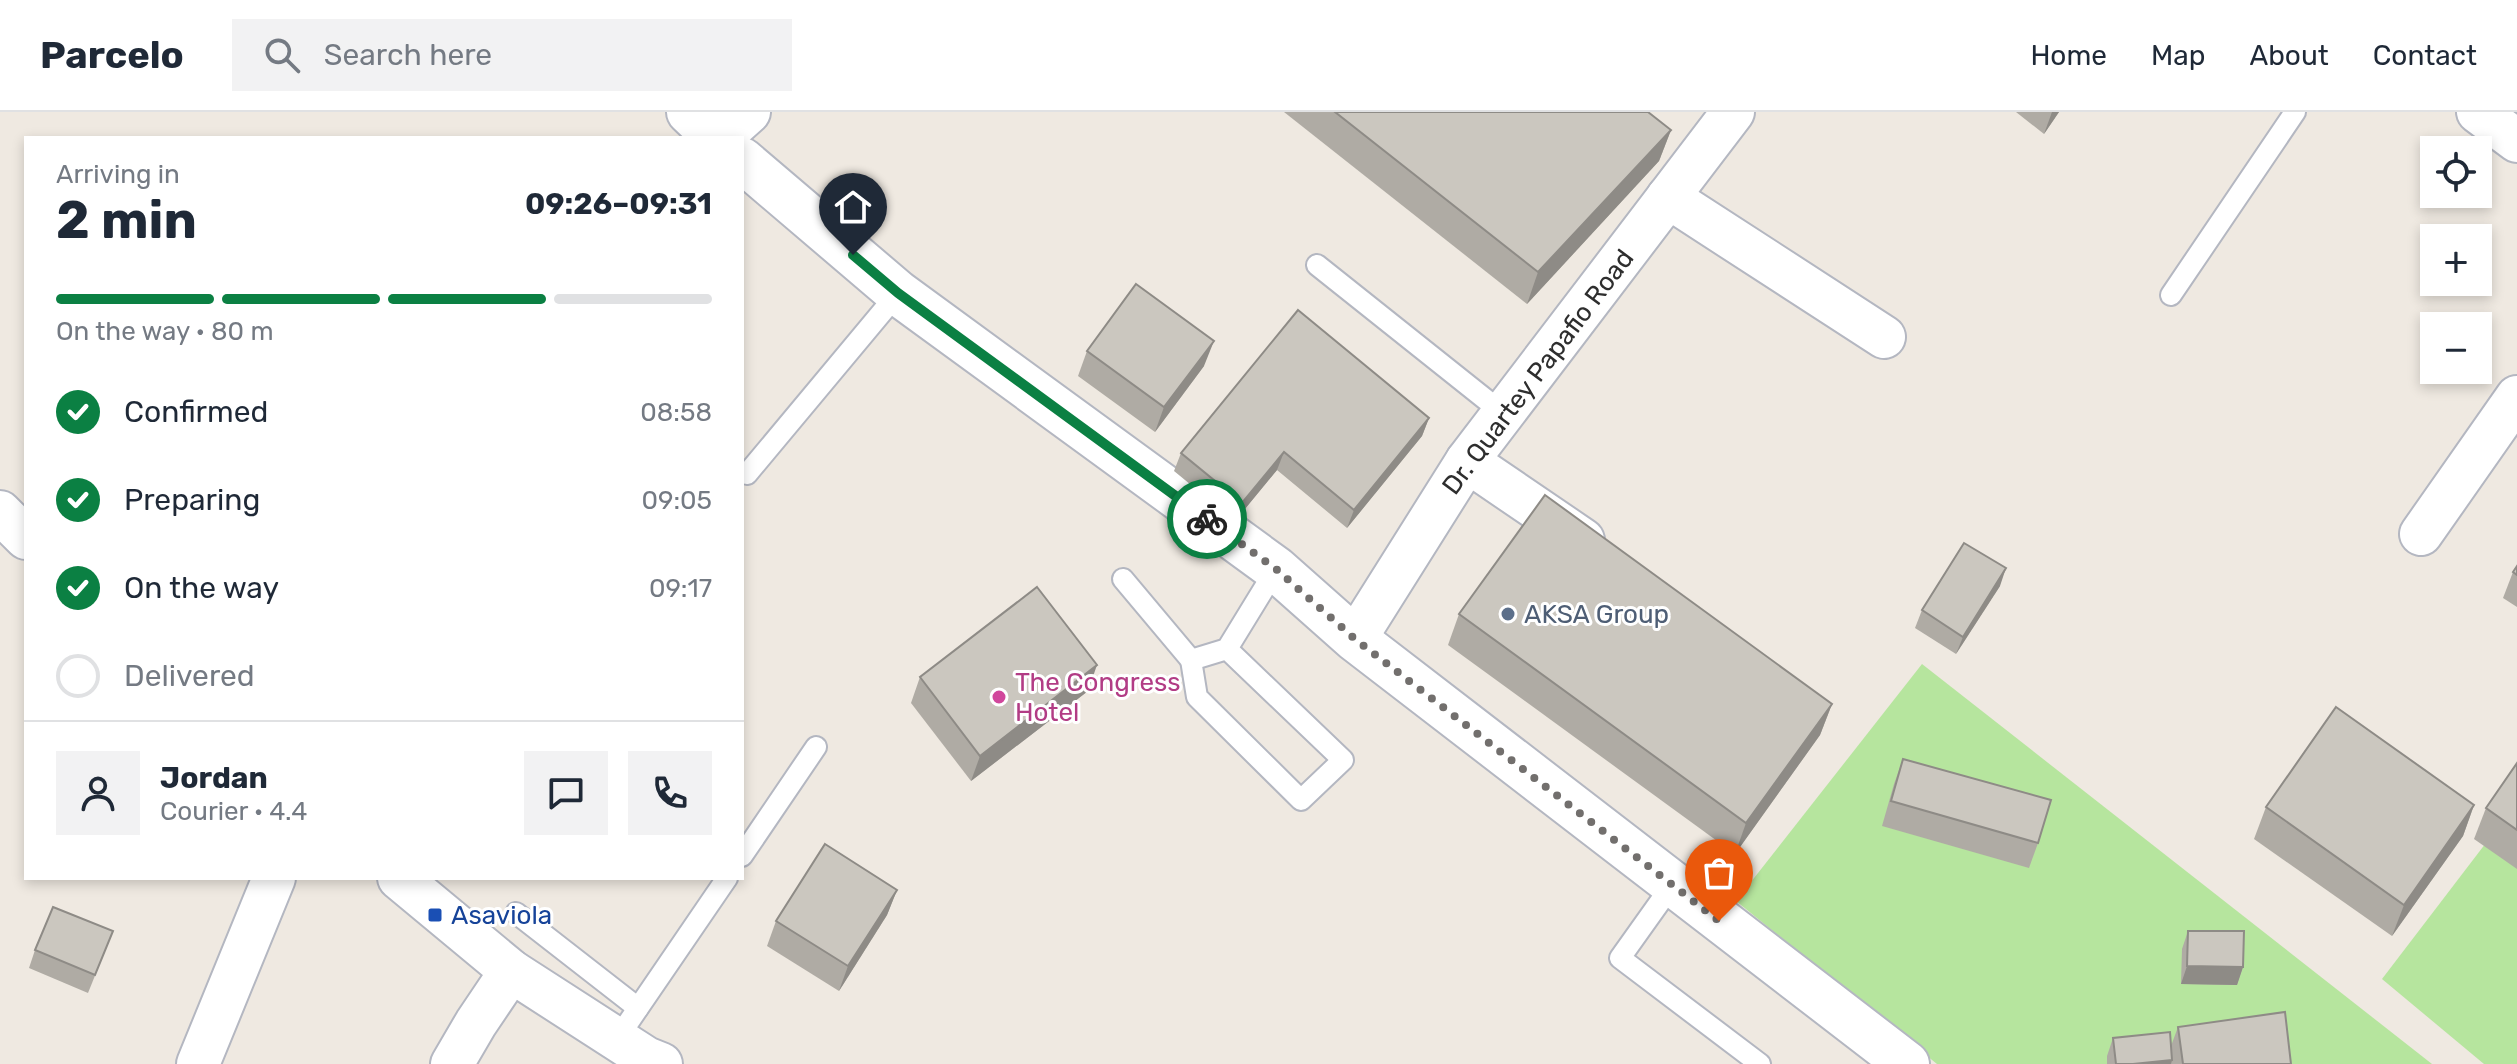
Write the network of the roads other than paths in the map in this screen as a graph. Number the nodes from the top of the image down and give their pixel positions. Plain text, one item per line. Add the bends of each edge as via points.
1 (689, 112) edge
2 (749, 112) edge
3 (1733, 112) edge
4 (2295, 112) edge
5 (2478, 112) edge
6 (716, 136) edge
7 (720, 136) edge
8 (2517, 141) edge
9 (744, 162) edge
10 (1668, 197) junction
11 (1317, 265) dead end
12 (898, 293) junction
13 (2171, 295) dead end
14 (1884, 337) dead end
15 (2517, 397) edge
16 (1504, 414) junction
17 (1467, 461) junction
18 (747, 474) dead end
19 (0, 512) edge
20 (2421, 534) dead end
21 (24, 536) edge
22 (1609, 558) edge
23 (1276, 569) junction
24 (1123, 579) dead end
25 (1355, 639) junction
26 (1227, 649) junction
27 (1191, 660) junction
28 (816, 747) dead end
29 (744, 853) edge
30 (273, 880) edge
31 (401, 880) edge
32 (726, 880) edge
33 (1672, 885) junction
34 (516, 913) dead end
35 (511, 971) junction
36 (627, 1024) junction
37 (198, 1064) edge
38 (452, 1064) edge
39 (661, 1064) edge
40 (1760, 1064) edge
41 (1907, 1064) edge

1 - 6 street
2 - 7 street
3 - 10 street, Dr. Quartey Papafio Road
4 - 13 lane
5 - 8 street
9 - 12 street
10 - 14 street
10 - 16 street, Dr. Quartey Papafio Road
11 - 16 lane
12 - 18 lane
12 - 23 street
15 - 20 street
16 - 17 street, Dr. Quartey Papafio Road
17 - 22 street
17 - 25 street, Dr. Quartey Papafio Road
19 - 21 street
23 - 25 street
23 - 26 lane
24 - 27 lane
25 - 33 street
26 - 27 lane
26 - 27 lane via 1343,760 1301,800 1197,697
28 - 29 lane
30 - 37 street
31 - 35 street
32 - 36 lane
33 - 40 lane via 1620,958
33 - 41 street
34 - 36 lane
35 - 36 street
35 - 38 street
36 - 39 street via 646,1058

